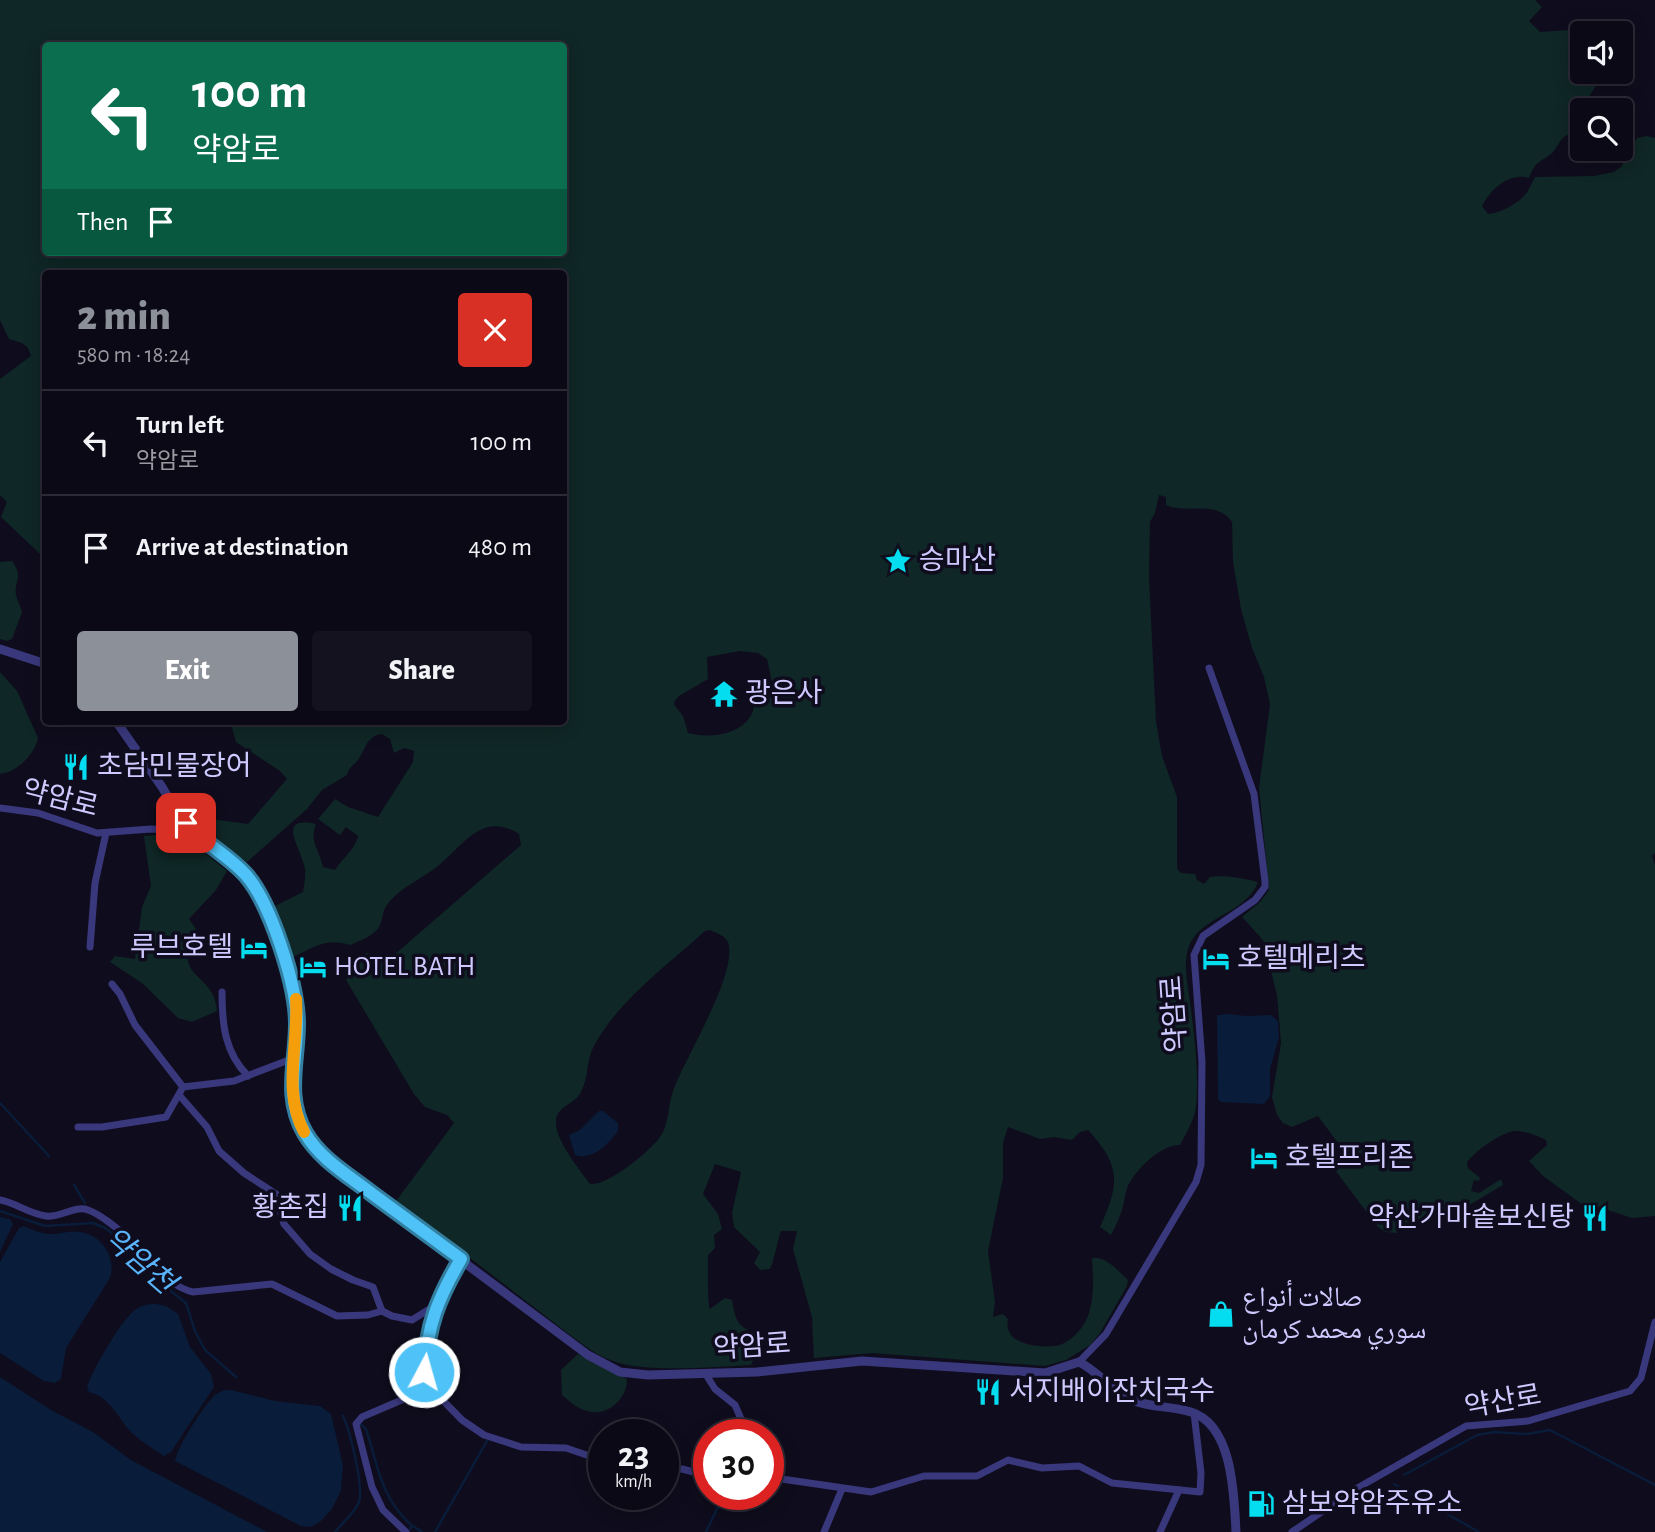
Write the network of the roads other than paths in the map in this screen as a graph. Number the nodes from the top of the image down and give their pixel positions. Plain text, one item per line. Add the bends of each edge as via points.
1 (0, 649) edge
2 (42, 663) edge
3 (1209, 668) dead end
4 (119, 725) edge
5 (0, 808) edge
6 (194, 832) junction
7 (106, 833) junction
8 (90, 947) dead end
9 (112, 984) dead end
10 (222, 992) dead end
11 (295, 1059) junction
12 (248, 1076) junction
13 (183, 1087) junction
14 (180, 1096) junction
15 (78, 1127) dead end
16 (0, 1200) edge
17 (461, 1259) junction
18 (436, 1305) junction
19 (383, 1311) junction
20 (1655, 1322) edge
21 (1079, 1362) junction
22 (705, 1373) junction
23 (424, 1381) junction
24 (1194, 1413) junction
25 (741, 1419) edge
26 (588, 1456) edge
27 (784, 1480) edge
28 (842, 1489) junction
29 (1179, 1490) junction
30 (406, 1532) edge
31 (824, 1532) edge
32 (1160, 1532) edge
33 (1236, 1532) edge
34 (1292, 1532) edge

1 - 2 street
3 - 21 street, 약암로 via 1254,793 1265,887 1249,905 1203,936 1194,954 1202,1062 1201,1165 1196,1182 1106,1334
4 - 6 street, 약암로
5 - 7 street, 약암로 via 38,813
6 - 7 street, 약암로
6 - 11 street, 약암로 via 244,873 267,908 296,1000
7 - 8 street via 95,883
9 - 13 street via 135,1025
10 - 12 street via 229,1050
11 - 12 street
11 - 17 street, 약암로 via 295,1111 313,1146
12 - 13 street via 234,1082
13 - 14 street
14 - 15 street via 166,1117
14 - 19 street via 207,1127 219,1151 276,1194 284,1224 300,1244 331,1269 373,1287
16 - 19 street via 47,1216 89,1210 185,1290 272,1284 337,1316
17 - 18 street
17 - 22 street, 약암로 via 608,1367 630,1374
18 - 19 street via 412,1320
18 - 23 street
20 - 34 street, 약산로 via 1640,1378 1630,1391 1528,1421 1466,1426 1354,1490
21 - 22 street, 약암로 via 1045,1373 862,1361
21 - 24 street via 1130,1399
22 - 25 street via 715,1389 735,1405
23 - 26 street via 462,1420 484,1435 521,1447 566,1448
23 - 30 street via 418,1393 362,1417 356,1424 372,1487 383,1510
24 - 29 street via 1200,1492
24 - 33 street via 1213,1427 1225,1449
27 - 28 street
28 - 29 street via 871,1492 924,1476 977,1476 1013,1460 1042,1468 1079,1466 1112,1483
28 - 31 street
29 - 32 street

